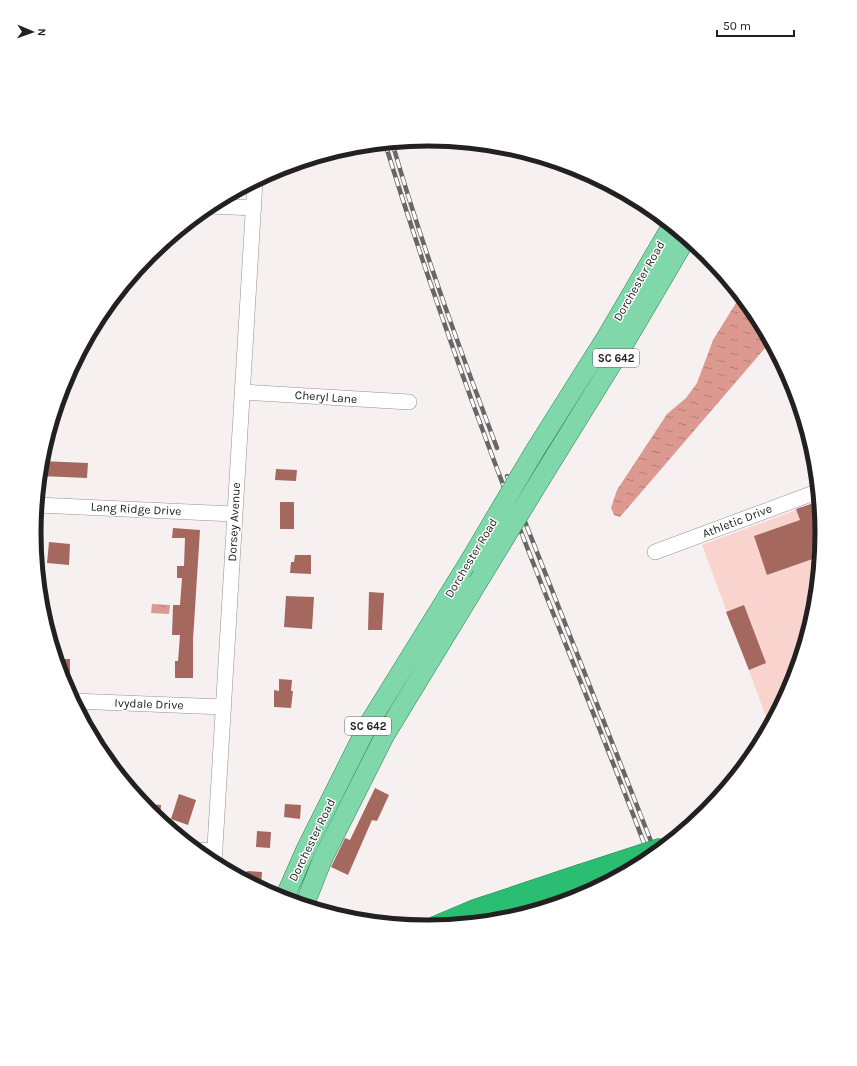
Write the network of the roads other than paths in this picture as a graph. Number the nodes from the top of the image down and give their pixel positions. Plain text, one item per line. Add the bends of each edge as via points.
1 (255, 186) edge
2 (220, 206) edge
3 (254, 208) junction
4 (669, 230) edge
5 (684, 242) edge
6 (243, 392) junction
7 (409, 402) dead end
8 (814, 493) edge
9 (42, 505) edge
10 (234, 514) junction
11 (656, 552) dead end
12 (80, 702) edge
13 (224, 707) junction
14 (644, 855) edge
15 (214, 856) edge
16 (286, 893) edge
17 (306, 901) edge
18 (453, 920) edge

1 - 3 street, Dorsey Avenue
2 - 3 street
3 - 6 street, Dorsey Avenue
4 - 16 main road, Dorchester Road / SC 642, bridge via 368,726
5 - 17 main road, Dorchester Road / SC 642, bridge via 385,735 324,858
6 - 7 street, Cheryl Lane
6 - 10 street, Dorsey Avenue
8 - 11 street, Athletic Drive
9 - 10 street, Lang Ridge Drive
10 - 13 street, Dorsey Avenue
12 - 13 street, Ivydale Drive
13 - 15 street, Dorsey Avenue
14 - 18 highway, bridge

